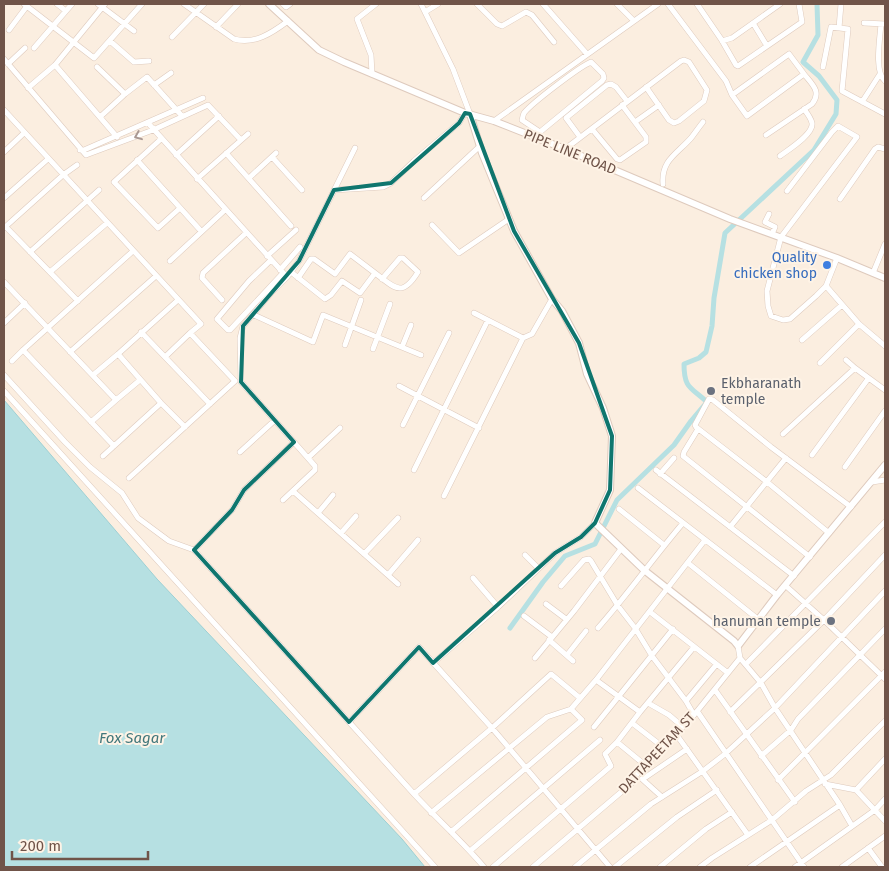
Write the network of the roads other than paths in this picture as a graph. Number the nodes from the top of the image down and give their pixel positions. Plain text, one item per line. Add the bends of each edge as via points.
1 (57, 4) edge
2 (72, 4) edge
3 (142, 4) edge
4 (184, 4) edge
5 (204, 4) edge
6 (238, 4) edge
7 (269, 4) edge
8 (283, 4) edge
9 (290, 4) edge
10 (376, 4) edge
11 (421, 4) edge
12 (438, 4) edge
13 (476, 4) edge
14 (543, 4) edge
15 (618, 4) edge
16 (658, 4) edge
17 (668, 4) edge
18 (697, 4) edge
19 (780, 4) edge
20 (799, 4) edge
21 (841, 4) edge
22 (25, 5) edge
23 (102, 5) edge
24 (649, 6) edge
25 (66, 11) junction
26 (197, 11) junction
27 (425, 12) junction
28 (288, 21) junction
29 (634, 21) junction
30 (753, 23) junction
31 (864, 23) dead end
32 (125, 24) junction
33 (883, 24) edge
34 (53, 26) junction
35 (216, 27) junction
36 (839, 28) junction
37 (9, 30) dead end
38 (134, 31) dead end
39 (172, 37) dead end
40 (722, 41) junction
41 (73, 42) junction
42 (110, 42) junction
43 (554, 42) dead end
44 (768, 46) junction
45 (24, 48) dead end
46 (34, 48) dead end
47 (882, 52) edge
48 (587, 54) junction
49 (149, 61) dead end
50 (6, 62) edge
51 (573, 64) junction
52 (55, 65) junction
53 (98, 67) dead end
54 (823, 67) dead end
55 (577, 70) junction
56 (171, 73) dead end
57 (372, 74) junction
58 (804, 74) junction
59 (880, 74) junction
60 (885, 81) edge
61 (154, 85) junction
62 (646, 87) junction
63 (28, 88) junction
64 (125, 94) junction
65 (732, 95) junction
66 (529, 96) junction
67 (204, 98) dead end
68 (627, 102) junction
69 (862, 102) junction
70 (534, 103) junction
71 (622, 105) junction
72 (659, 105) junction
73 (804, 109) junction
74 (4, 110) edge
75 (177, 110) junction
76 (467, 113) junction
77 (885, 114) edge
78 (182, 116) junction
79 (219, 116) junction
80 (100, 117) junction
81 (494, 121) junction
82 (635, 122) junction
83 (703, 122) dead end
84 (148, 123) junction
85 (592, 129) junction
86 (153, 130) junction
87 (24, 133) junction
88 (248, 134) dead end
89 (766, 135) dead end
90 (117, 137) junction
91 (580, 137) junction
92 (161, 139) junction
93 (241, 140) junction
94 (480, 146) junction
95 (355, 148) dead end
96 (565, 149) junction
97 (885, 149) edge
98 (80, 150) junction
99 (4, 152) edge
100 (226, 153) junction
101 (176, 155) junction
102 (780, 156) dead end
103 (48, 159) junction
104 (138, 160) junction
105 (77, 165) dead end
106 (63, 175) junction
107 (249, 178) junction
108 (197, 179) junction
109 (663, 184) dead end
110 (99, 190) dead end
111 (302, 190) dead end
112 (334, 190) junction
113 (787, 191) dead end
114 (4, 198) edge
115 (424, 198) dead end
116 (840, 199) dead end
117 (87, 201) junction
118 (180, 208) junction
119 (225, 210) junction
120 (769, 214) dead end
121 (509, 219) junction
122 (107, 223) junction
123 (432, 224) dead end
124 (291, 226) dead end
125 (5, 228) edge
126 (296, 230) dead end
127 (201, 231) junction
128 (766, 232) junction
129 (246, 233) junction
130 (781, 237) junction
131 (885, 246) edge
132 (300, 247) dead end
133 (133, 251) junction
134 (30, 252) junction
135 (269, 258) junction
136 (837, 258) junction
137 (170, 261) dead end
138 (50, 272) junction
139 (291, 272) junction
140 (873, 273) junction
141 (283, 274) junction
142 (334, 274) junction
143 (375, 274) junction
144 (156, 276) junction
145 (298, 278) junction
146 (885, 278) edge
147 (382, 279) junction
148 (340, 281) junction
149 (4, 282) edge
150 (826, 286) junction
151 (552, 299) junction
152 (178, 300) junction
153 (222, 300) dead end
154 (361, 300) dead end
155 (78, 301) junction
156 (24, 304) junction
157 (390, 304) dead end
158 (842, 305) junction
159 (474, 313) dead end
160 (254, 315) junction
161 (488, 320) junction
162 (4, 323) edge
163 (859, 324) junction
164 (411, 325) dead end
165 (351, 326) junction
166 (48, 328) junction
167 (141, 332) junction
168 (190, 333) junction
169 (449, 333) dead end
170 (377, 337) junction
171 (523, 338) junction
172 (802, 340) dead end
173 (345, 345) dead end
174 (885, 346) edge
175 (402, 347) junction
176 (373, 349) dead end
177 (23, 350) junction
178 (70, 352) junction
179 (118, 354) junction
180 (421, 355) dead end
181 (165, 357) junction
182 (846, 360) dead end
183 (12, 361) dead end
184 (820, 363) dead end
185 (855, 368) junction
186 (4, 375) edge
187 (93, 375) junction
188 (868, 379) junction
189 (140, 380) junction
190 (238, 382) junction
191 (399, 386) dead end
192 (885, 390) edge
193 (4, 391) edge
194 (418, 396) junction
195 (116, 400) junction
196 (161, 403) junction
197 (210, 404) junction
198 (444, 409) junction
199 (885, 411) edge
200 (274, 421) junction
201 (91, 422) junction
202 (403, 425) dead end
203 (185, 427) junction
204 (340, 428) dead end
205 (478, 428) junction
206 (698, 429) junction
207 (783, 434) dead end
208 (294, 442) junction
209 (114, 446) junction
210 (240, 452) dead end
211 (812, 455) dead end
212 (103, 456) dead end
213 (309, 457) junction
214 (674, 458) dead end
215 (786, 458) junction
216 (885, 465) edge
217 (845, 467) dead end
218 (414, 470) dead end
219 (129, 478) dead end
220 (885, 480) edge
221 (767, 482) junction
222 (872, 482) junction
223 (638, 488) dead end
224 (293, 491) junction
225 (333, 495) dead end
226 (444, 496) dead end
227 (283, 500) dead end
228 (747, 506) junction
229 (851, 507) junction
230 (619, 509) dead end
231 (318, 513) junction
232 (356, 516) dead end
233 (398, 518) dead end
234 (683, 522) junction
235 (885, 522) edge
236 (596, 525) junction
237 (730, 527) junction
238 (341, 533) junction
239 (829, 533) junction
240 (418, 540) dead end
241 (705, 540) junction
242 (664, 545) junction
243 (621, 549) junction
244 (194, 550) junction
245 (364, 554) junction
246 (525, 555) dead end
247 (811, 555) junction
248 (885, 555) edge
249 (688, 563) junction
250 (538, 568) junction
251 (644, 570) junction
252 (388, 575) junction
253 (794, 576) junction
254 (473, 578) dead end
255 (600, 578) junction
256 (398, 584) dead end
257 (561, 586) dead end
258 (786, 586) junction
259 (668, 590) junction
260 (885, 591) edge
261 (777, 596) junction
262 (805, 603) junction
263 (546, 604) dead end
264 (618, 606) junction
265 (498, 607) junction
266 (650, 612) junction
267 (524, 616) dead end
268 (566, 619) junction
269 (759, 620) junction
270 (824, 620) junction
271 (598, 628) dead end
272 (635, 628) junction
273 (885, 629) edge
274 (673, 630) junction
275 (586, 631) dead end
276 (550, 638) junction
277 (842, 638) junction
278 (738, 646) junction
279 (694, 647) junction
280 (566, 655) junction
281 (860, 655) junction
282 (652, 656) junction
283 (535, 658) dead end
284 (740, 658) junction
285 (573, 661) dead end
286 (433, 662) junction
287 (746, 664) junction
288 (716, 665) junction
289 (728, 673) junction
290 (884, 676) edge
291 (668, 679) junction
292 (596, 680) junction
293 (761, 683) junction
294 (715, 690) junction
295 (619, 696) junction
296 (580, 698) junction
297 (686, 701) junction
298 (648, 703) junction
299 (571, 708) junction
300 (775, 708) junction
301 (640, 712) junction
302 (730, 712) junction
303 (696, 713) junction
304 (885, 721) edge
305 (349, 722) junction
306 (632, 723) junction
307 (594, 727) dead end
308 (682, 727) junction
309 (492, 728) junction
310 (791, 730) junction
311 (676, 734) junction
312 (746, 734) junction
313 (600, 740) dead end
314 (617, 742) junction
315 (663, 748) junction
316 (510, 749) junction
317 (687, 749) junction
318 (805, 752) junction
319 (725, 754) junction
320 (761, 756) junction
321 (885, 759) edge
322 (645, 765) junction
323 (526, 768) junction
324 (703, 771) junction
325 (637, 774) junction
326 (643, 780) junction
327 (778, 780) junction
328 (824, 782) junction
329 (544, 789) junction
330 (717, 790) junction
331 (856, 790) junction
332 (414, 794) junction
333 (662, 797) junction
334 (885, 799) edge
335 (795, 802) junction
336 (840, 805) junction
337 (561, 810) junction
338 (876, 810) junction
339 (732, 812) junction
340 (431, 813) junction
341 (772, 820) junction
342 (885, 821) edge
343 (852, 826) junction
344 (579, 828) junction
345 (452, 832) junction
346 (748, 836) junction
347 (885, 836) edge
348 (786, 841) junction
349 (868, 848) junction
350 (596, 849) junction
351 (470, 850) junction
352 (802, 865) edge
353 (436, 867) edge
354 (484, 867) edge
355 (493, 867) edge
356 (533, 867) edge
357 (575, 867) edge
358 (610, 867) edge
359 (615, 867) edge
360 (660, 867) edge
361 (700, 867) edge
362 (750, 867) edge
363 (794, 867) edge
364 (843, 867) edge
365 (882, 867) edge

1 - 25 street
2 - 25 street
3 - 32 street
4 - 26 street
5 - 26 street
6 - 35 street
7 - 28 street, PIPE LINE ROAD
8 - 9 street via 286,7
10 - 57 street via 357,19 371,55
11 - 27 street
12 - 27 street
13 - 43 street via 502,26 526,12
14 - 48 street
15 - 29 street
16 - 24 street
17 - 65 street via 726,81
18 - 40 street
19 - 30 street
20 - 44 street via 802,22
21 - 36 street
22 - 34 street
22 - 37 street
23 - 32 street
23 - 41 street
24 - 29 street
25 - 34 street
26 - 35 street
26 - 39 street
27 - 76 street via 453,69
28 - 35 street via 271,34 243,42
28 - 57 street, PIPE LINE ROAD via 319,50
29 - 48 street
30 - 40 street
30 - 44 street
31 - 33 street
32 - 38 street
32 - 42 street
33 - 47 street
34 - 41 street
34 - 46 street
36 - 54 street via 831,27
36 - 69 street via 848,29 842,91
40 - 44 street via 737,66
41 - 42 street via 94,58
41 - 52 street
42 - 49 street via 134,62
45 - 50 street
47 - 59 street
48 - 51 street
50 - 63 street
51 - 55 street
51 - 66 street
52 - 63 street
52 - 80 street
53 - 64 street
55 - 70 street
55 - 70 street via 590,62 604,78 540,132 522,120 523,114
56 - 61 street
57 - 76 street, PIPE LINE ROAD
58 - 65 street via 789,54
58 - 65 street via 747,116
58 - 73 street via 817,90 814,101
59 - 60 street
59 - 69 street
61 - 64 street via 147,77
61 - 75 street
62 - 68 street
62 - 72 street
62 - 72 street via 684,60 689,62 707,90 704,101 674,123
63 - 98 street
64 - 80 street
66 - 70 street
66 - 81 street
67 - 75 street
68 - 71 street
68 - 91 street via 614,85 607,85 566,118
69 - 77 street
71 - 82 street
71 - 85 street
72 - 82 street
73 - 89 street
73 - 102 street via 812,128
74 - 87 street
75 - 78 street
75 - 84 street
76 - 81 street, PIPE LINE ROAD
76 - 94 street
76 - 112 street via 391,184
78 - 79 street via 208,104
78 - 86 street
79 - 93 street
79 - 101 street
80 - 90 street
81 - 96 street, PIPE LINE ROAD
82 - 85 street via 647,139 620,160
83 - 109 street via 666,164
84 - 86 street
84 - 90 street
85 - 91 street
86 - 92 street
86 -> 98 street via 88,156
87 - 99 street
87 - 103 street
88 - 93 street
90 - 98 street
91 - 96 street
92 - 101 street
92 - 104 street
93 - 100 street
94 - 115 street
94 - 121 street
95 - 112 street
96 - 128 street, PIPE LINE ROAD
97 - 116 street via 875,149
100 - 107 street
100 - 108 street
101 - 108 street
103 - 106 street
103 - 114 street
104 - 118 street
104 - 118 street via 114,182 158,228
105 - 106 street
106 - 117 street
106 - 125 street
107 - 111 street via 274,155
107 - 124 street
108 - 119 street
110 - 117 street
112 - 139 street
113 - 130 street via 838,126 857,137
117 - 122 street
117 - 134 street
118 - 127 street
119 - 127 street
119 - 129 street
120 - 128 street via 764,220 770,224
121 - 123 street via 460,253
121 - 151 street
122 - 133 street
122 - 138 street
125 - 134 street
126 - 135 street
127 - 137 street
128 - 130 street, PIPE LINE ROAD
129 - 135 street
129 - 153 street via 203,273 202,278
130 - 136 street, PIPE LINE ROAD
130 - 150 street via 766,291 771,316 790,319
131 - 140 street
132 - 141 street
133 - 144 street
133 - 155 street
134 - 138 street
135 - 141 street
135 - 141 street via 217,320 230,330
136 - 140 street, PIPE LINE ROAD
136 - 150 street
138 - 155 street
139 - 141 street
139 - 145 street
140 - 146 street, PIPE LINE ROAD
141 - 160 street
142 - 143 street via 350,254
142 - 145 street via 313,259
142 - 148 street
143 - 147 street
143 - 148 street via 360,293
144 - 152 street
144 - 178 street
145 - 148 street via 325,299
147 - 147 street via 398,289 407,286 418,272 400,258
149 - 156 street
150 - 158 street
151 - 171 street via 532,334
151 - 236 street via 578,343 612,436 610,490
152 - 167 street
152 - 168 street via 201,324
154 - 165 street
155 - 166 street
156 - 162 street
156 - 166 street
157 - 170 street
158 - 163 street
158 - 172 street
159 - 161 street
160 - 165 street via 312,342 323,315
160 - 190 street via 244,326 240,338
161 - 171 street
161 - 198 street
163 - 174 street
163 - 184 street
164 - 175 street
165 - 170 street
165 - 173 street
166 - 177 street
166 - 178 street
167 - 179 street
167 - 181 street
168 - 181 street
168 - 190 street
169 - 194 street
170 - 175 street
170 - 176 street
171 - 205 street
175 - 180 street
177 - 183 street
177 - 201 street
178 - 187 street
179 - 187 street
179 - 189 street
181 - 197 street
182 - 185 street
185 - 188 street
185 - 207 street
186 - 244 street via 90,467 122,493 138,518 169,541
187 - 195 street
188 - 192 street
188 - 211 street
189 - 195 street
189 - 196 street
190 - 197 street
190 - 200 street
191 - 194 street
193 - 353 street
194 - 198 street
194 - 202 street
195 - 201 street
196 - 203 street
196 - 209 street
197 - 203 street
198 - 205 street
198 - 218 street
199 - 217 street
200 - 208 street
200 - 210 street
201 - 209 street
203 - 219 street
204 - 213 street
205 - 226 street
206 - 215 street via 695,425 711,399
206 - 221 street
206 - 228 street via 683,456
208 - 213 street
208 - 244 street via 244,490 232,510
209 - 212 street
213 - 224 street via 315,470
214 - 237 street via 658,472
215 - 221 street
215 - 229 street
216 - 222 street
220 - 222 street
221 - 228 street
221 - 239 street
222 - 229 street
223 - 234 street
224 - 227 street
224 - 231 street
225 - 231 street
228 - 237 street
228 - 247 street
229 - 239 street
230 - 242 street
231 - 238 street
232 - 238 street
233 - 245 street
234 - 241 street
234 - 242 street
235 - 262 street
236 - 243 street
236 - 250 street
237 - 253 street
238 - 245 street
239 - 247 street
240 - 252 street
241 - 249 street
241 - 261 street
242 - 251 street
243 - 251 street
243 - 255 street
244 - 305 street
245 - 252 street
246 - 250 street
247 - 253 street
248 - 270 street
249 - 259 street
249 - 269 street
250 - 265 street
251 - 259 street
251 - 264 street
252 - 256 street
253 - 258 street
254 - 265 street
255 - 257 street via 587,559
255 - 264 street
255 - 268 street
258 - 261 street
258 - 262 street
259 - 266 street
259 - 278 street
260 - 277 street
261 - 269 street
262 - 270 street
262 - 287 street
263 - 268 street
264 - 271 street
264 - 272 street
265 - 286 street
266 - 272 street
266 - 274 street
267 - 276 street
268 - 276 street
269 - 278 street
270 - 277 street
270 - 293 street
272 - 282 street
272 - 292 street
273 - 281 street
274 - 279 street
274 - 282 street
275 - 280 street
276 - 280 street
276 - 283 street
277 - 281 street
277 - 300 street
278 - 284 street
279 - 288 street
279 - 291 street
280 - 285 street
281 - 290 street
281 - 310 street
282 - 291 street
282 - 295 street
284 - 287 street
284 - 289 street, DATTAPEETAM ST
286 - 305 street via 418,647
286 - 309 street
287 - 293 street
288 - 289 street
288 - 297 street
289 - 294 street, DATTAPEETAM ST
290 - 318 street
291 - 297 street
291 - 298 street
292 - 295 street
292 - 296 street
293 - 300 street
293 - 302 street
294 - 302 street
294 - 303 street, DATTAPEETAM ST
295 - 301 street
295 - 307 street
296 - 299 street
296 - 309 street via 551,674
297 - 303 street
298 - 301 street
298 - 308 street
299 - 316 street via 547,717
299 - 323 street via 582,720
300 - 310 street
300 - 312 street
301 - 306 street
302 - 312 street
303 - 308 street, DATTAPEETAM ST
303 - 319 street
304 - 328 street
305 - 332 street
306 - 314 street
306 - 315 street
308 - 311 street, DATTAPEETAM ST
309 - 316 street
309 - 332 street
310 - 318 street
310 - 320 street
311 - 315 street, DATTAPEETAM ST
311 - 317 street
312 - 319 street
312 - 320 street
313 - 329 street
314 - 322 street
314 - 337 street via 605,754 611,766
315 - 322 street, DATTAPEETAM ST
316 - 323 street
316 - 340 street
317 - 324 street
317 - 326 street
318 - 327 street
318 - 328 street
319 - 324 street
319 - 341 street
320 - 327 street
321 - 331 street
322 - 325 street, DATTAPEETAM ST
323 - 329 street
323 - 345 street
324 - 330 street
324 - 333 street
325 - 326 street
325 - 344 street, DATTAPEETAM ST via 633,782
326 - 333 street
327 - 335 street
328 - 331 street
328 - 335 street via 806,791
328 - 336 street
329 - 337 street
329 - 351 street
330 - 339 street
330 - 359 street via 677,817
331 - 338 street
332 - 340 street
333 - 350 street
334 - 338 street
335 - 341 street
336 - 343 street
336 - 348 street
337 - 344 street
337 - 355 street
338 - 342 street
338 - 343 street
339 - 346 street
339 - 360 street
340 - 345 street
341 - 346 street
341 - 348 street
343 - 352 street
344 - 350 street
344 - 356 street, DATTAPEETAM ST
345 - 351 street
346 - 361 street
347 - 349 street
348 - 352 street
348 - 362 street
349 - 364 street
349 - 365 street
350 - 357 street
350 - 358 street
351 - 354 street
352 - 363 street

